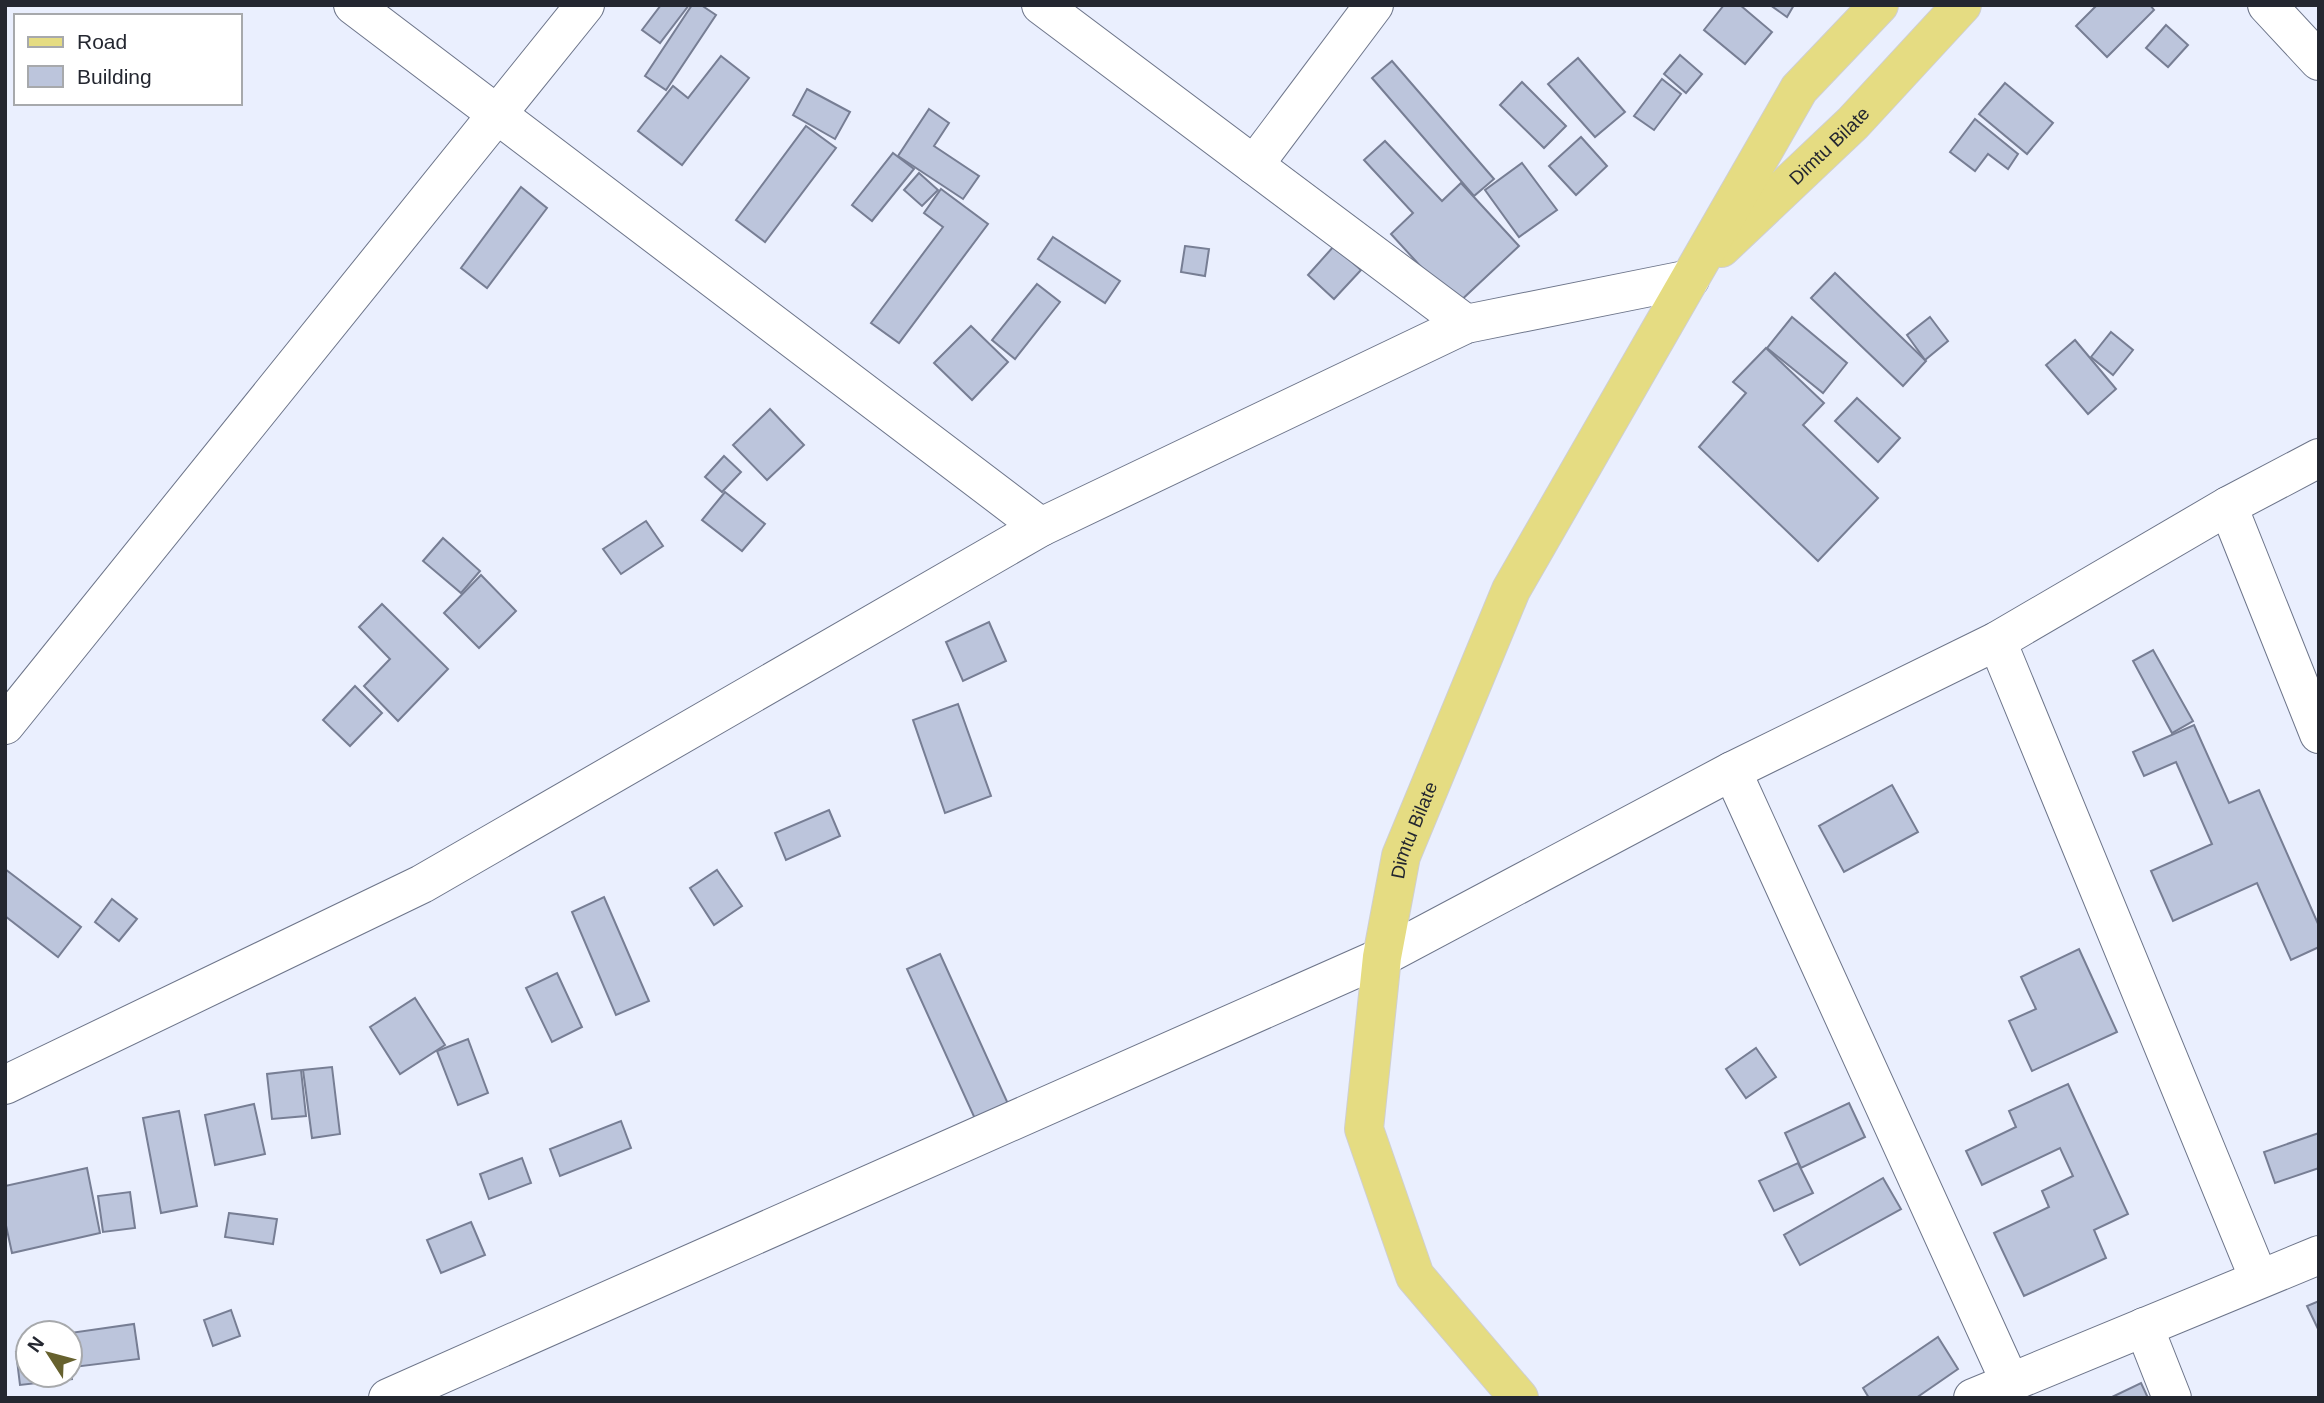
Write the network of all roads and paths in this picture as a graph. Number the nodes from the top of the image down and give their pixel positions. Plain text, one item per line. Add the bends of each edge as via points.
1 (353, 5) edge
2 (585, 5) edge
3 (1041, 5) edge
4 (1374, 5) edge
5 (1879, 5) edge
6 (1962, 5) edge
7 (2267, 5) edge
8 (2319, 61) edge
9 (497, 114) junction
10 (1254, 165) junction
11 (1689, 279) junction
12 (1466, 324) junction
13 (2319, 458) edge
14 (2228, 506) junction
15 (1041, 527) junction
16 (1997, 641) junction
17 (5, 725) edge
18 (2319, 734) edge
19 (1732, 771) junction
20 (1382, 957) junction
21 (5, 1085) edge
22 (2319, 1255) edge
23 (2259, 1279) junction
24 (2144, 1327) junction
25 (2010, 1382) junction
26 (387, 1398) edge
27 (1519, 1398) edge
28 (1973, 1398) edge
29 (2172, 1398) edge

1 - 9 street
2 - 9 street
3 - 10 street
4 - 10 street
5 - 11 main road, Dimtu Bilate via 1799,89
6 - 11 main road, Dimtu Bilate via 1853,123
7 - 8 street
9 - 15 street
9 - 17 street
10 - 12 street
11 - 12 street
11 - 20 main road, Dimtu Bilate via 1511,590 1401,856
12 - 15 street
13 - 14 street
14 - 16 street
14 - 18 street
15 - 21 street via 422,884
16 - 19 street
16 - 23 street
19 - 20 street
19 - 25 street
20 - 26 street
20 - 27 main road, Dimtu Bilate via 1364,1129 1415,1276
22 - 23 street
23 - 24 street
24 - 25 street
24 - 29 street
25 - 28 street

